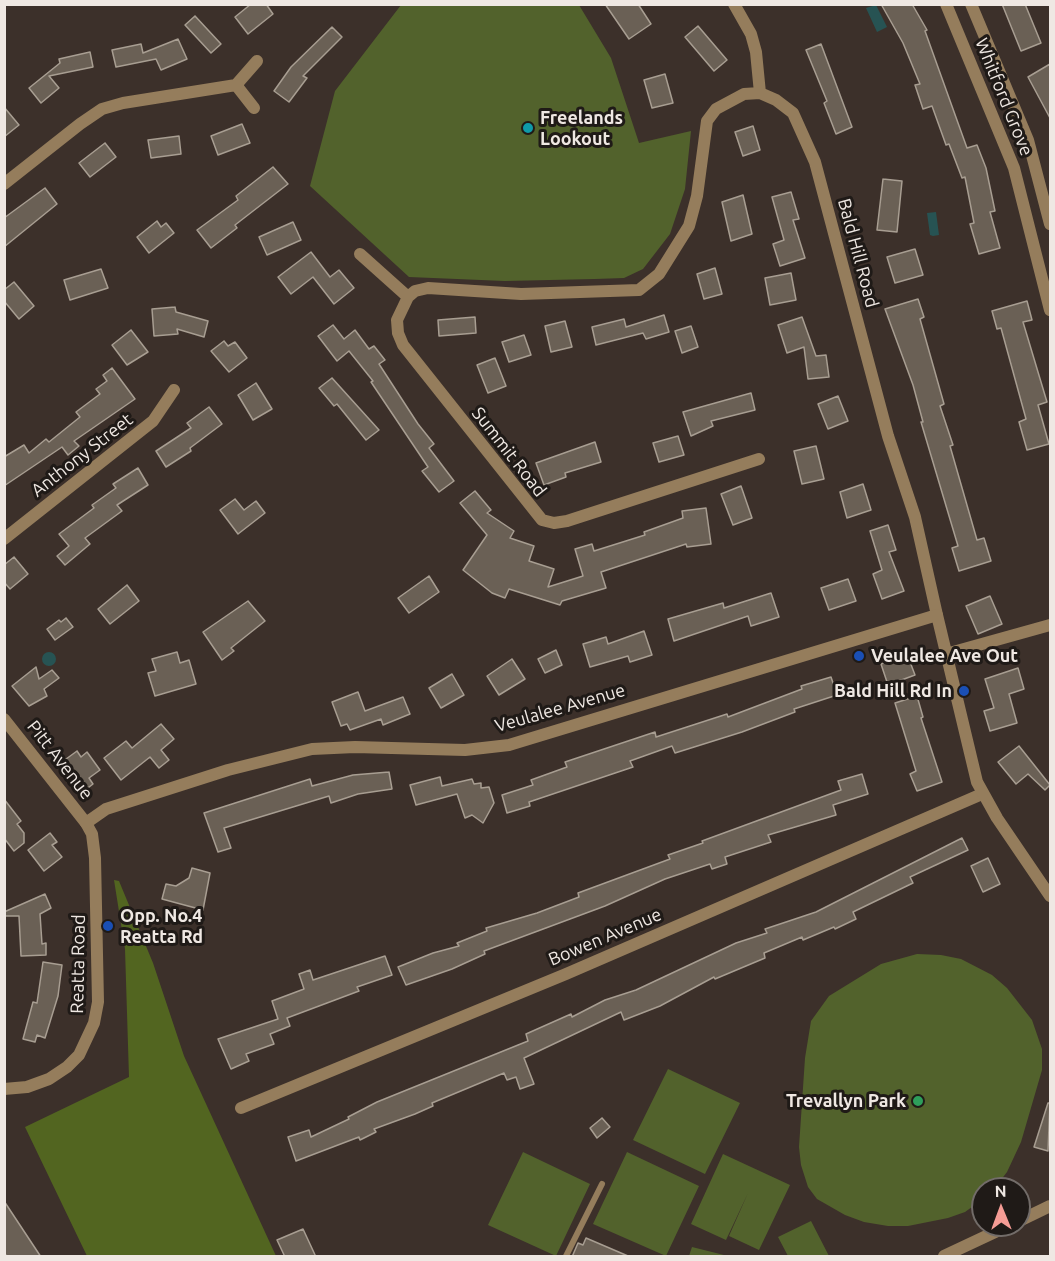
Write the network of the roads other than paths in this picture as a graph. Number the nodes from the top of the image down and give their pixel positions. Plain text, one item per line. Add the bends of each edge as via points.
1 (734, 4) edge
2 (946, 4) edge
3 (971, 4) edge
4 (257, 61) dead end
5 (236, 85) junction
6 (760, 93) junction
7 (254, 108) dead end
8 (4, 184) edge
9 (1050, 224) edge
10 (360, 254) dead end
11 (408, 297) junction
12 (1050, 310) edge
13 (174, 390) dead end
14 (759, 459) dead end
15 (4, 539) edge
16 (937, 615) junction
17 (1050, 625) edge
18 (946, 654) junction
19 (4, 719) edge
20 (982, 794) junction
21 (86, 823) junction
22 (1050, 896) edge
23 (4, 1089) edge
24 (241, 1108) dead end
25 (602, 1184) dead end
26 (1050, 1206) edge
27 (1031, 1215) edge
28 (985, 1237) edge
29 (566, 1257) edge
30 (944, 1257) edge

1 - 6 street via 751,34
2 - 12 street, Whitford Grove via 1008,148
3 - 9 street, Whitford Grove via 1028,140
4 - 5 street
5 - 7 street
5 - 8 street via 102,109
6 - 11 street via 744,94 730,101 716,109 707,121 690,226 649,285 639,290 521,294 428,288
6 - 16 street, Bald Hill Road via 793,113 816,162 888,436 915,517
10 - 11 street
11 - 14 street, Summit Road via 397,321 403,345 542,520 567,521
13 - 15 street, Anthony Street via 153,421
16 - 18 street, Bald Hill Road
16 - 21 street, Veulalee Avenue via 509,745 465,750 312,749 228,770 106,809
17 - 18 street
18 - 20 street, Bald Hill Road
19 - 21 street, Pitt Avenue
20 - 22 street, Bald Hill Road
20 - 24 street, Bowen Avenue via 566,974
21 - 23 street, Reatta Road via 92,834 96,869 98,1002 94,1023 79,1054 67,1067 27,1087
25 - 29 lane
26 - 27 street
28 - 30 street

